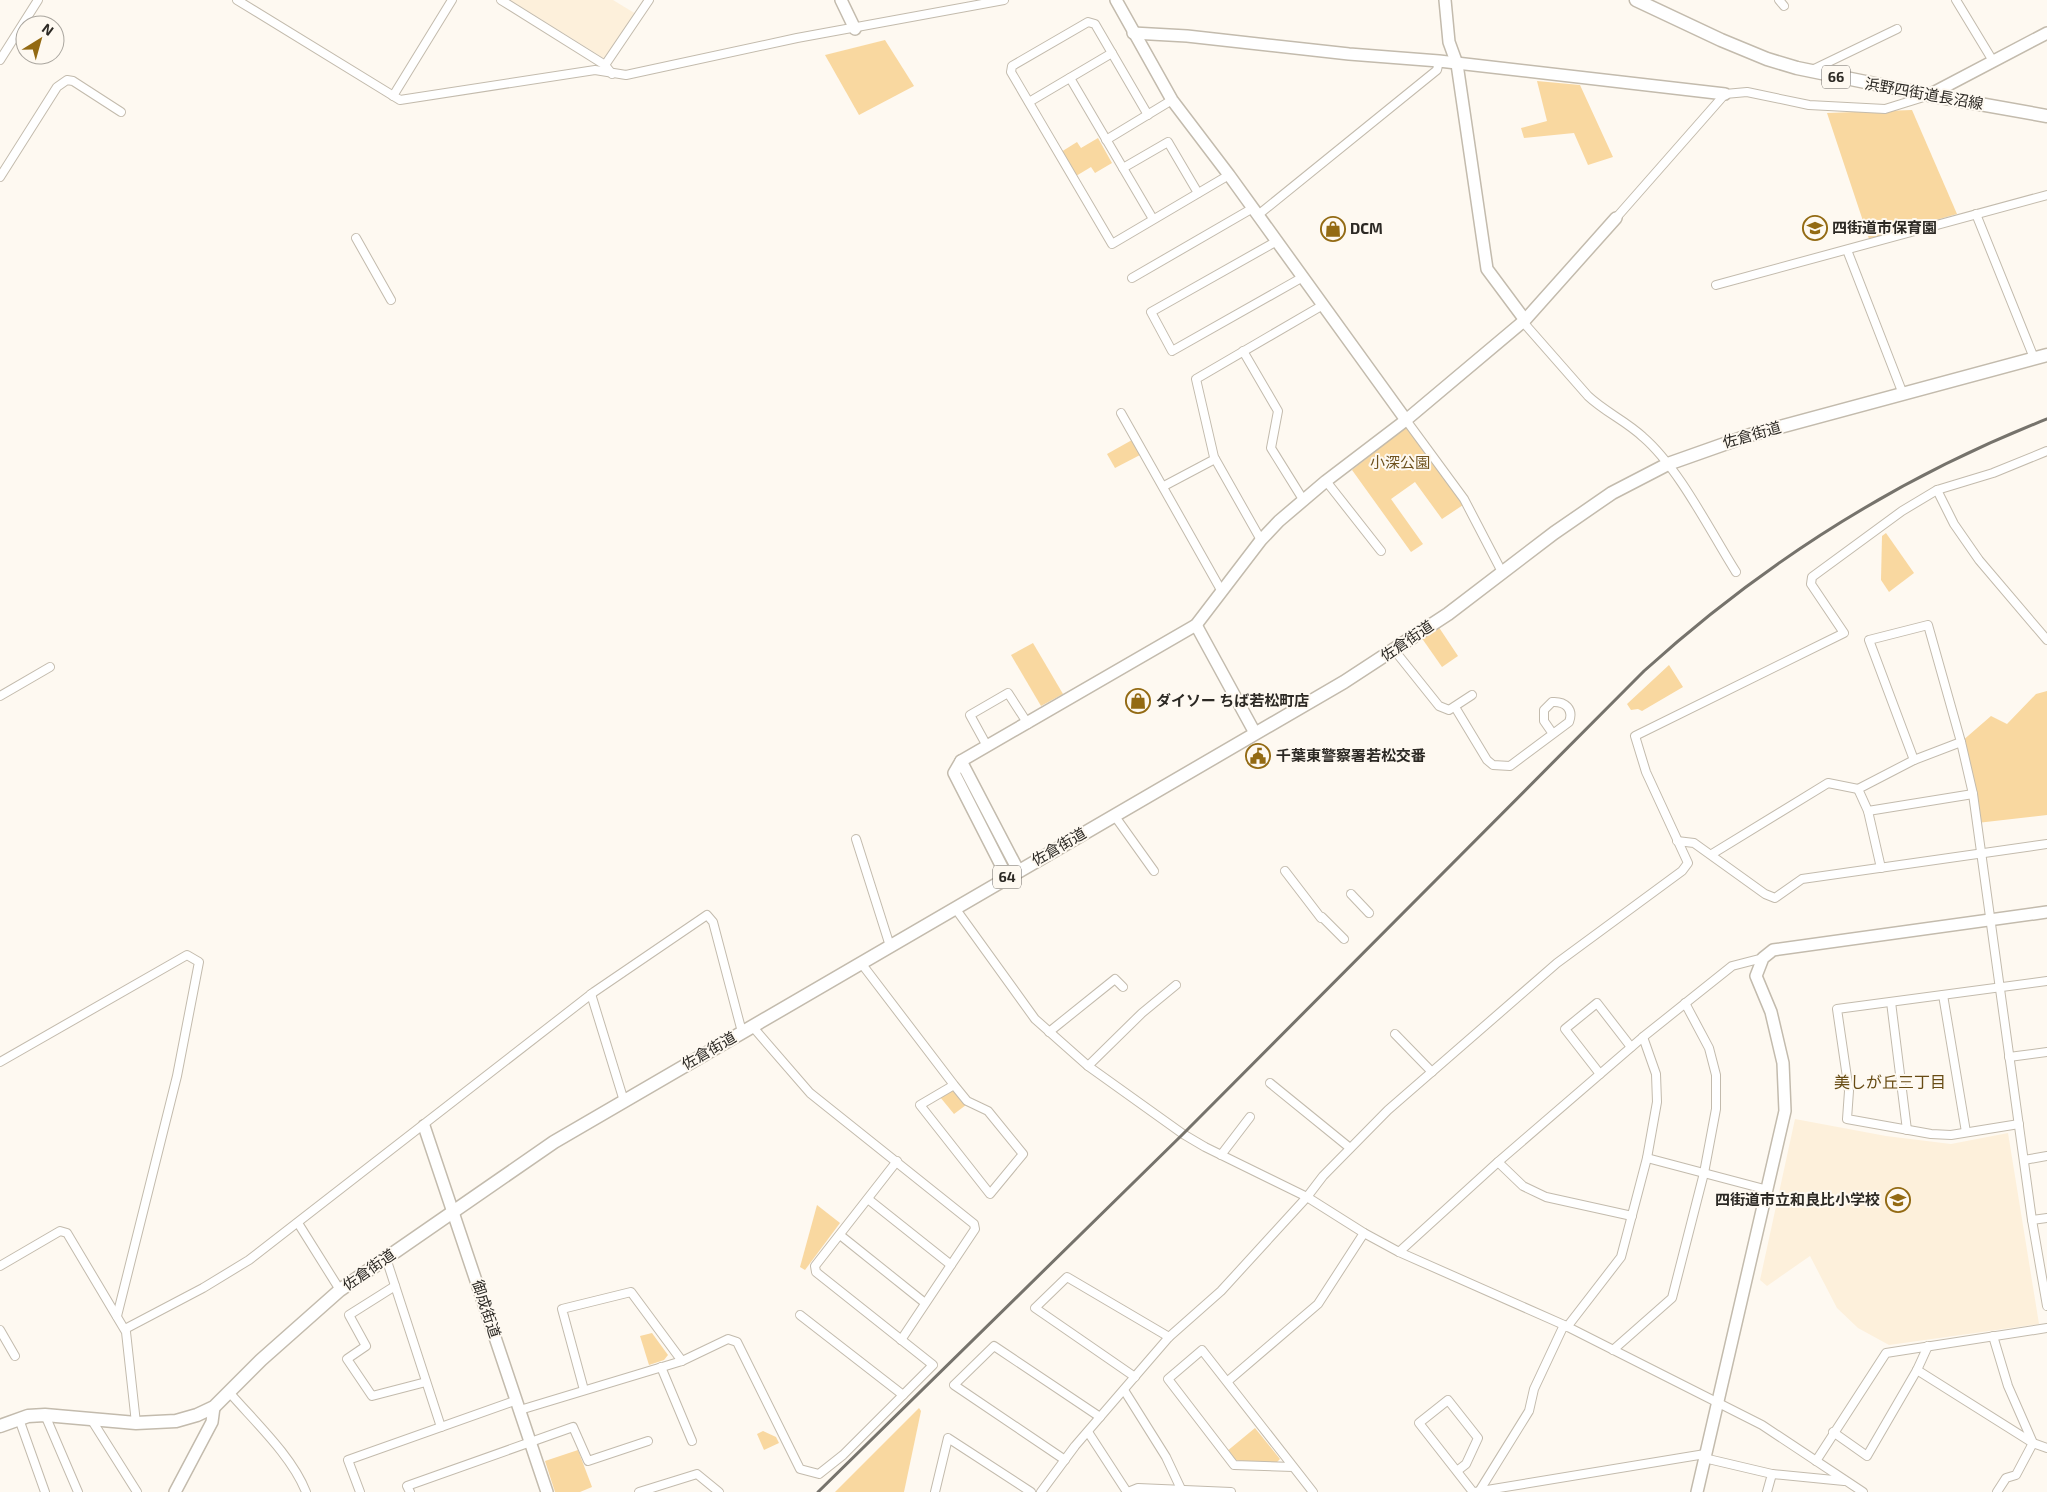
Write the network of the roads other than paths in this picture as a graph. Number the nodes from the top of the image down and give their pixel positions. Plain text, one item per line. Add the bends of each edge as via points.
1 (38, 0) edge
2 (238, 0) edge
3 (452, 0) edge
4 (501, 0) edge
5 (649, 0) edge
6 (841, 0) edge
7 (1004, 0) edge
8 (1116, 0) edge
9 (1445, 0) edge
10 (1636, 0) edge
11 (1956, 0) edge
12 (855, 29) junction
13 (1897, 29) dead end
14 (1133, 33) junction
15 (2047, 33) edge
16 (1112, 54) junction
17 (0, 60) edge
18 (1438, 61) junction
19 (1993, 61) junction
20 (605, 64) junction
21 (1456, 64) junction
22 (1811, 71) junction
23 (612, 74) junction
24 (1070, 78) junction
25 (1725, 94) junction
26 (1929, 95) junction
27 (393, 96) junction
28 (1172, 100) junction
29 (1029, 102) junction
30 (121, 112) dead end
31 (1148, 115) junction
32 (2047, 116) edge
33 (1106, 140) junction
34 (1123, 168) junction
35 (1230, 175) junction
36 (0, 177) edge
37 (1198, 193) junction
38 (2047, 195) edge
39 (1256, 211) junction
40 (1976, 214) junction
41 (1616, 218) joint
42 (1153, 220) junction
43 (356, 238) dead end
44 (1277, 241) junction
45 (1846, 250) junction
46 (1303, 277) junction
47 (1132, 278) dead end
48 (1716, 285) dead end
49 (391, 300) dead end
50 (1323, 305) junction
51 (1524, 321) junction
52 (1243, 351) junction
53 (2047, 355) edge
54 (2034, 358) junction
55 (1903, 394) junction
56 (1121, 413) dead end
57 (1406, 420) junction
58 (2047, 451) edge
59 (1215, 459) junction
60 (1668, 464) junction
61 (1326, 481) junction
62 (1164, 486) junction
63 (1938, 490) junction
64 (1304, 501) junction
65 (1261, 540) junction
66 (1381, 551) dead end
67 (1502, 572) junction
68 (1736, 572) dead end
69 (1221, 590) junction
70 (1196, 625) junction
71 (2047, 640) edge
72 (1395, 651) junction
73 (50, 667) dead end
74 (1472, 695) dead end
75 (0, 696) edge
76 (1454, 706) junction
77 (1028, 724) junction
78 (1255, 733) junction
79 (1553, 734) dead end
80 (1961, 742) junction
81 (987, 746) junction
82 (1914, 760) junction
83 (961, 761) junction
84 (1858, 789) junction
85 (1973, 794) junction
86 (1868, 810) junction
87 (1114, 815) junction
88 (856, 838) dead end
89 (1677, 841) junction
90 (2047, 844) edge
91 (1712, 854) junction
92 (1982, 855) junction
93 (1881, 868) junction
94 (1018, 870) junction
95 (1154, 871) dead end
96 (1285, 871) dead end
97 (1007, 877) junction
98 (1351, 894) dead end
99 (955, 908) junction
100 (2047, 912) edge
101 (1369, 913) dead end
102 (1990, 919) junction
103 (1344, 939) dead end
104 (890, 946) junction
105 (1762, 958) junction
106 (861, 963) junction
107 (2047, 981) edge
108 (1176, 985) dead end
109 (1123, 987) dead end
110 (1999, 987) junction
111 (591, 994) junction
112 (1943, 995) junction
113 (1891, 1002) junction
114 (1686, 1003) junction
115 (747, 1029) junction
116 (1049, 1032) junction
117 (1395, 1034) dead end
118 (1643, 1037) junction
119 (1631, 1047) junction
120 (2047, 1052) edge
121 (2009, 1058) junction
122 (0, 1062) edge
123 (1088, 1066) junction
124 (1432, 1072) junction
125 (1600, 1074) junction
126 (1270, 1083) dead end
127 (954, 1085) junction
128 (624, 1101) junction
129 (1250, 1117) dead end
130 (2019, 1124) junction
131 (424, 1126) junction
132 (1908, 1130) junction
133 (1966, 1132) junction
134 (1350, 1148) junction
135 (1221, 1155) junction
136 (2047, 1156) edge
137 (1647, 1158) junction
138 (2024, 1160) junction
139 (897, 1162) junction
140 (1498, 1162) junction
141 (1704, 1173) junction
142 (1768, 1190) junction
143 (1307, 1197) junction
144 (868, 1199) junction
145 (453, 1211) junction
146 (1632, 1216) junction
147 (2047, 1218) edge
148 (2032, 1220) junction
149 (298, 1223) junction
150 (1364, 1233) junction
151 (840, 1235) junction
152 (1399, 1252) junction
153 (386, 1258) junction
154 (951, 1265) junction
155 (0, 1266) edge
156 (395, 1286) junction
157 (340, 1290) junction
158 (925, 1303) junction
159 (2047, 1306) edge
160 (800, 1315) dead end
161 (117, 1316) junction
162 (1565, 1326) junction
163 (2047, 1328) edge
164 (124, 1329) junction
165 (0, 1330) edge
166 (1993, 1336) junction
167 (1169, 1338) junction
168 (901, 1340) junction
169 (1928, 1346) junction
170 (1613, 1350) junction
171 (15, 1356) dead end
172 (682, 1361) junction
173 (661, 1367) junction
174 (1917, 1370) junction
175 (1135, 1378) junction
176 (1228, 1381) junction
177 (426, 1382) junction
178 (584, 1390) junction
179 (1124, 1390) junction
180 (229, 1392) junction
181 (903, 1395) junction
182 (1717, 1403) junction
183 (518, 1405) junction
184 (214, 1407) junction
185 (45, 1415) junction
186 (1100, 1417) junction
187 (19, 1419) junction
188 (91, 1419) junction
189 (136, 1423) junction
190 (0, 1426) edge
191 (441, 1427) junction
192 (1088, 1432) junction
193 (1833, 1432) junction
194 (692, 1436) dead end
195 (530, 1440) junction
196 (648, 1441) dead end
197 (2033, 1443) junction
198 (2047, 1448) edge
199 (1705, 1456) junction
200 (1065, 1460) junction
201 (1816, 1460) junction
202 (1294, 1467) junction
203 (1457, 1471) junction
204 (1772, 1474) junction
205 (1847, 1481) junction
206 (1181, 1489) junction
207 (1476, 1491) edge
208 (45, 1492) edge
209 (78, 1492) edge
210 (137, 1492) edge
211 (175, 1492) edge
212 (306, 1492) edge
213 (360, 1492) edge
214 (410, 1492) edge
215 (547, 1492) edge
216 (639, 1492) edge
217 (718, 1492) edge
218 (935, 1492) edge
219 (1031, 1492) edge
220 (1041, 1492) edge
221 (1127, 1492) edge
222 (1231, 1492) edge
223 (1313, 1492) edge
224 (1697, 1492) edge
225 (1767, 1492) edge
226 (1863, 1492) edge
227 (1998, 1492) edge

1 - 17 street
2 - 27 street
3 - 27 street
4 - 20 street
5 - 20 street
6 - 12 street
7 - 12 street
8 - 14 street
9 - 21 street via 1449,42
10 - 22 main road, 浜野四街道長沼線 / 66 via 1767,59
11 - 19 street
12 - 23 street via 796,38 626,75
13 - 22 street
14 - 18 street
14 - 28 street
15 - 19 street
16 - 24 street
16 - 29 street via 1095,24 1088,22 1037,51 1012,66 1011,72
16 - 31 street
18 - 21 street
18 - 39 street via 1438,70
19 - 26 street
20 - 23 street
21 - 25 street
21 - 51 street via 1487,269
22 - 26 main road, 浜野四街道長沼線 / 66
23 - 27 street via 595,70 400,100
24 - 29 street
24 - 33 street
25 - 26 street via 1746,92 1809,105 1885,109
25 - 41 street
26 - 32 main road, 浜野四街道長沼線 / 66
28 - 31 street
28 - 35 street
29 - 42 street via 1112,244
30 - 36 street via 67,80 57,87
31 - 33 street
33 - 34 street
34 - 37 street via 1168,142
34 - 42 street
35 - 37 street
35 - 39 street
37 - 42 street
38 - 40 street
39 - 44 street
39 - 47 street
40 - 45 street
40 - 54 street
41 - 51 street
43 - 49 street
44 - 46 street
44 - 46 street via 1150,312 1172,350
45 - 48 street
45 - 55 street
46 - 50 street
50 - 52 street
50 - 57 street
51 - 57 street
51 - 60 street via 1599,407 1642,436
52 - 59 street via 1196,379
52 - 64 street via 1278,411 1271,448
53 - 54 main road, 佐倉街道 / 64
54 - 55 main road, 佐倉街道 / 64
55 - 60 main road, 佐倉街道 / 64 via 1750,435
56 - 62 street
57 - 61 street
57 - 67 street via 1464,499
58 - 63 street via 1993,473
59 - 62 street
59 - 65 street
60 - 67 main road, 佐倉街道 / 64 via 1612,493
60 - 68 street
61 - 64 street
61 - 66 street
62 - 69 street
63 - 71 street via 1954,524 1980,560
63 - 89 street via 1902,511 1812,577 1811,584 1844,633 1635,736 1646,772
64 - 65 street
65 - 69 street
67 - 72 main road, 佐倉街道 / 64
69 - 70 street
70 - 77 street
70 - 78 street
72 - 76 street via 1438,706 1449,710
72 - 78 main road, 佐倉街道 / 64
73 - 75 street
74 - 76 street
76 - 79 street via 1493,765 1510,766
77 - 81 street
77 - 81 street via 1008,693 970,715
78 - 87 main road, 佐倉街道 / 64
80 - 82 street
80 - 82 street via 1928,625 1869,640
80 - 85 street
81 - 83 street
82 - 84 street
83 - 94 street
83 - 97 street via 954,773
84 - 86 street
84 - 91 street via 1828,783
85 - 86 street
85 - 92 street
86 - 93 street
87 - 94 main road, 佐倉街道 / 64
87 - 95 street
88 - 104 street
89 - 91 street via 1694,843
89 - 124 street via 1688,863 1682,871 1557,963
90 - 92 street
91 - 93 street via 1774,898 1802,879
92 - 93 street
92 - 102 street
94 - 97 main road, 佐倉街道 / 64
96 - 103 street via 1322,918
97 - 99 main road, 佐倉街道 / 64
98 - 101 street
99 - 104 main road, 佐倉街道 / 64
99 - 116 street via 1035,1019
100 - 102 street
102 - 105 street via 1773,950
102 - 110 street
104 - 106 main road, 佐倉街道 / 64
105 - 114 street via 1732,966
105 - 142 street via 1756,976 1770,1012 1783,1063 1785,1112
106 - 115 main road, 佐倉街道 / 64
106 - 127 street
107 - 110 street
108 - 123 street
109 - 116 street via 1115,979
110 - 112 street
110 - 121 street
111 - 115 street via 707,915 713,922
111 - 128 street
111 - 131 street
112 - 113 street
112 - 133 street
113 - 132 street
113 - 132 street via 1837,1009 1849,1091 1847,1119
114 - 118 street
114 - 141 street via 1709,1048 1716,1075 1716,1109
115 - 128 main road, 佐倉街道 / 64
115 - 139 street via 810,1093
116 - 123 street
117 - 124 street
118 - 119 street
118 - 137 street via 1656,1074 1657,1102
119 - 125 street
119 - 125 street via 1597,1003 1565,1030
120 - 121 street
121 - 130 street
122 - 161 street via 188,956 199,962 176,1076
123 - 135 street via 1183,1134
124 - 134 street
125 - 140 street
126 - 134 street
127 - 127 street via 967,1102 988,1111 1024,1154 990,1194 920,1105
128 - 145 main road, 佐倉街道 / 64 via 554,1142
129 - 135 street
130 - 133 street
130 - 138 street
131 - 145 street, 御成街道
131 - 149 street
132 - 133 street via 1931,1134
134 - 143 street
135 - 143 street
136 - 138 street
137 - 141 street
137 - 146 street
138 - 148 street
139 - 144 street
139 - 154 street via 974,1224 975,1229
140 - 146 street via 1523,1186 1546,1197
140 - 152 street
141 - 142 street
141 - 170 street via 1672,1298
142 - 182 street
143 - 150 street
143 - 167 street via 1221,1291
144 - 151 street
144 - 154 street
145 - 153 main road, 佐倉街道 / 64
145 - 183 street, 御成街道
146 - 162 street via 1622,1257
147 - 148 street
148 - 159 street
149 - 157 street
149 - 164 street via 249,1260
150 - 152 street
150 - 176 street via 1318,1304
151 - 158 street
151 - 168 street via 815,1266 816,1272
152 - 162 street
153 - 156 street
153 - 157 main road, 佐倉街道 / 64
154 - 158 street
155 - 161 street via 60,1232 67,1232
156 - 177 street
156 - 177 street via 349,1316 366,1346 347,1359 372,1396
157 - 180 main road, 佐倉街道 / 64
158 - 168 street
160 - 181 street
161 - 164 street
162 - 170 street
162 - 207 street via 1534,1390 1530,1411
163 - 166 street
164 - 189 street
165 - 171 street
166 - 169 street
166 - 197 street via 2008,1386
167 - 175 street
167 - 175 street via 1067,1277 1035,1308
168 - 181 street via 932,1365
169 - 174 street
169 - 193 street via 1886,1353
170 - 182 street
172 - 173 street
172 - 178 street via 631,1292 562,1309
172 - 181 street via 728,1339 737,1342 800,1469 809,1473 819,1474 843,1455
173 - 178 street
173 - 194 street
174 - 193 street via 1868,1456
174 - 197 street
175 - 179 street
176 - 202 street
176 - 202 street via 1202,1350 1168,1378 1234,1465
177 - 191 street
178 - 183 street
179 - 186 street
179 - 206 street via 1166,1457
180 - 184 main road, 佐倉街道 / 64
180 - 212 street via 274,1443
182 - 199 street
182 - 201 street via 1762,1425
183 - 191 street
183 - 195 street, 御成街道
184 - 189 main road, 佐倉街道 / 64 via 176,1421
184 - 211 street via 212,1422
185 - 187 main road, 佐倉街道 / 64
185 - 188 main road, 佐倉街道 / 64
185 - 209 street
186 - 192 street
186 - 200 street via 994,1346 954,1386
187 - 190 main road, 佐倉街道 / 64
187 - 208 street
188 - 189 main road, 佐倉街道 / 64
188 - 210 street
191 - 213 street via 348,1460
192 - 200 street
192 - 221 street
193 - 201 street
195 - 196 street via 573,1427 588,1461 640,1448
195 - 214 street via 407,1486
195 - 215 street, 御成街道
197 - 198 street
197 - 227 street via 2016,1475 2006,1478
199 - 204 street
199 - 207 street
199 - 224 street
200 - 220 street
201 - 205 street
202 - 223 street
203 - 203 street via 1419,1423 1448,1400 1478,1438 1466,1464
203 - 207 street
204 - 205 street
204 - 225 street
205 - 226 street
206 - 221 street via 1138,1488
206 - 222 street
216 - 217 street via 696,1474
218 - 219 street via 948,1438

